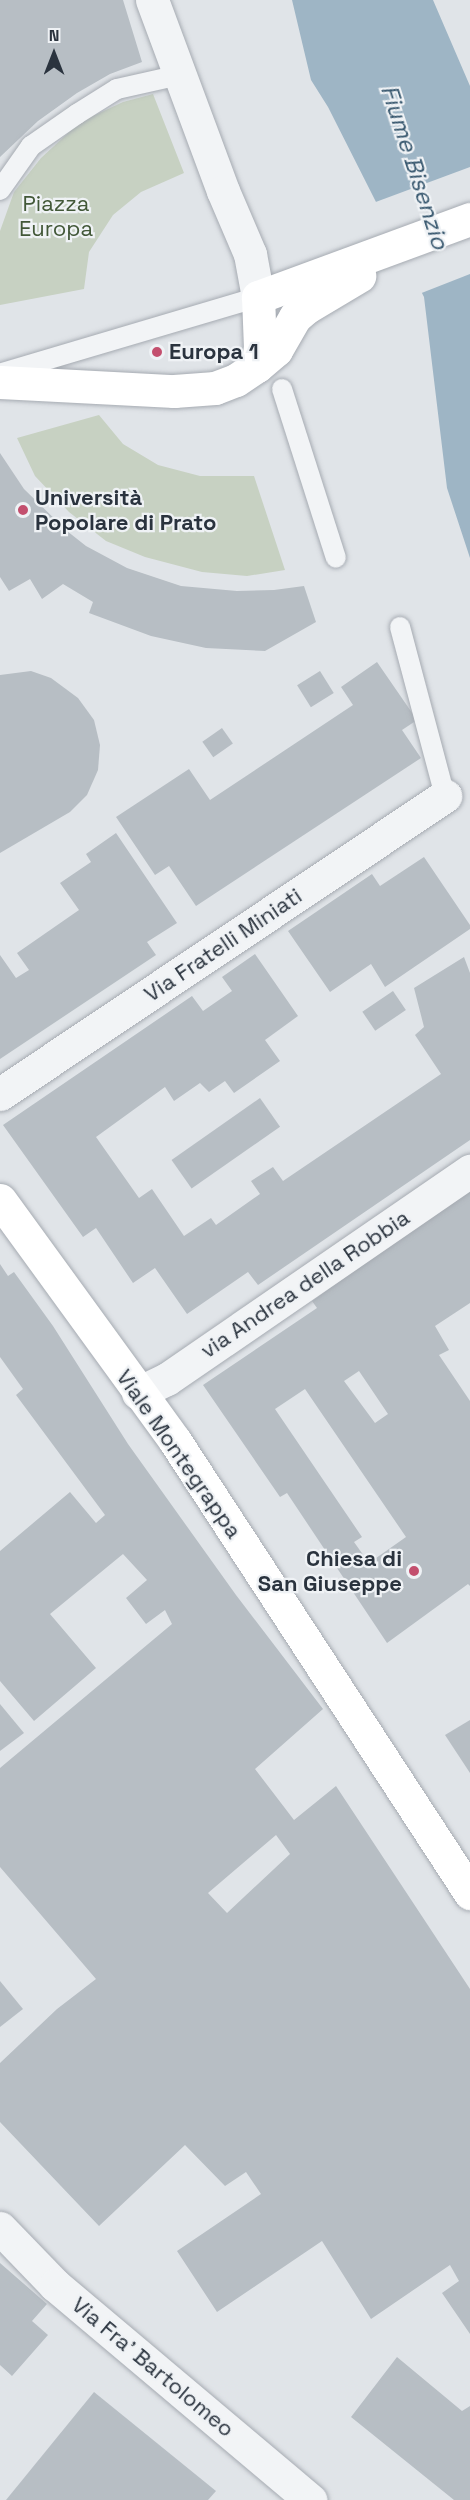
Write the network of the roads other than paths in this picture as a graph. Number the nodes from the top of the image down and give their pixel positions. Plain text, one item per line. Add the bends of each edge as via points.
1 (152, 0) edge
2 (179, 75) junction
3 (0, 189) edge
4 (470, 219) edge
5 (419, 239) junction
6 (258, 297) junction
7 (257, 366) junction
8 (0, 374) edge
9 (0, 382) edge
10 (282, 389) dead end
11 (336, 558) dead end
12 (400, 627) dead end
13 (445, 796) joint
14 (0, 1094) edge
15 (470, 1171) edge
16 (0, 1200) edge
17 (138, 1393) junction
18 (470, 1893) edge
19 (0, 2228) edge
20 (310, 2500) edge

1 - 2 street
2 - 3 lane via 117,89 77,114 31,146
2 - 6 street via 250,254
4 - 5 street
5 - 6 street
5 - 7 street via 307,307 295,317 276,350
6 - 7 street
6 - 8 lane
7 - 9 street via 215,388 189,391
10 - 11 lane
12 - 13 lane
13 - 14 street, Via Fratelli Miniati
15 - 17 street, via Andrea della Robbia via 167,1379
16 - 17 street, Viale Montegrappa
17 - 18 street, Viale Montegrappa via 175,1441
19 - 20 street, Via Fra' Bartolomeo via 55,2285

